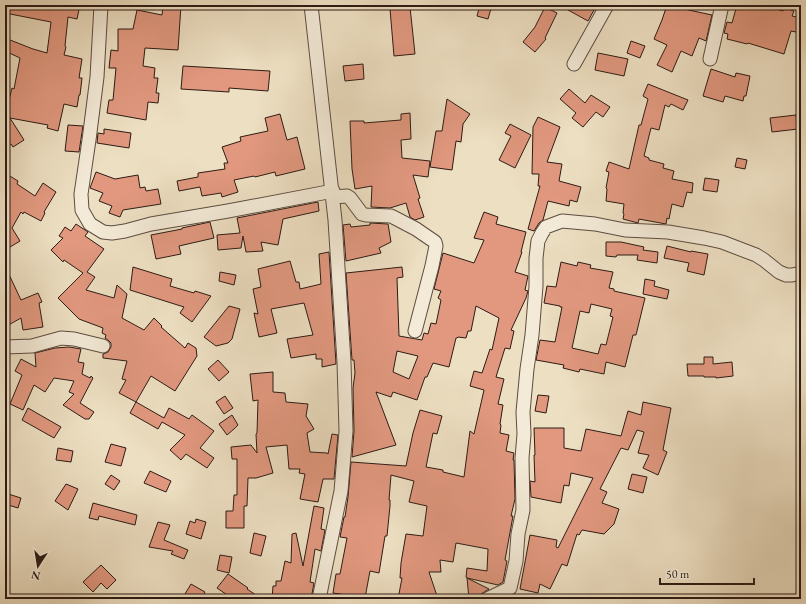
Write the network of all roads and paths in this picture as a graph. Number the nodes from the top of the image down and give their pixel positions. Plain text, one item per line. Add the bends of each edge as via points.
1 (101, 5) edge
2 (312, 5) edge
3 (607, 5) edge
4 (722, 5) edge
5 (710, 59) dead end
6 (574, 64) dead end
7 (333, 194) junction
8 (801, 273) edge
9 (415, 331) dead end
10 (102, 346) dead end
11 (5, 347) edge
12 (319, 599) edge
13 (487, 599) edge

1 - 7 street via 97,77 82,194 82,210 90,224 103,232 112,233 151,224
2 - 7 street
3 - 6 street
4 - 5 street
7 - 9 street via 350,198 366,216 391,216 435,242 432,266
7 - 12 street via 346,431 341,491
8 - 13 street via 786,275 756,255 704,238 562,221 546,227 538,241 536,258 532,335 523,412 523,510 516,561 510,588
10 - 11 street via 61,338 32,346

